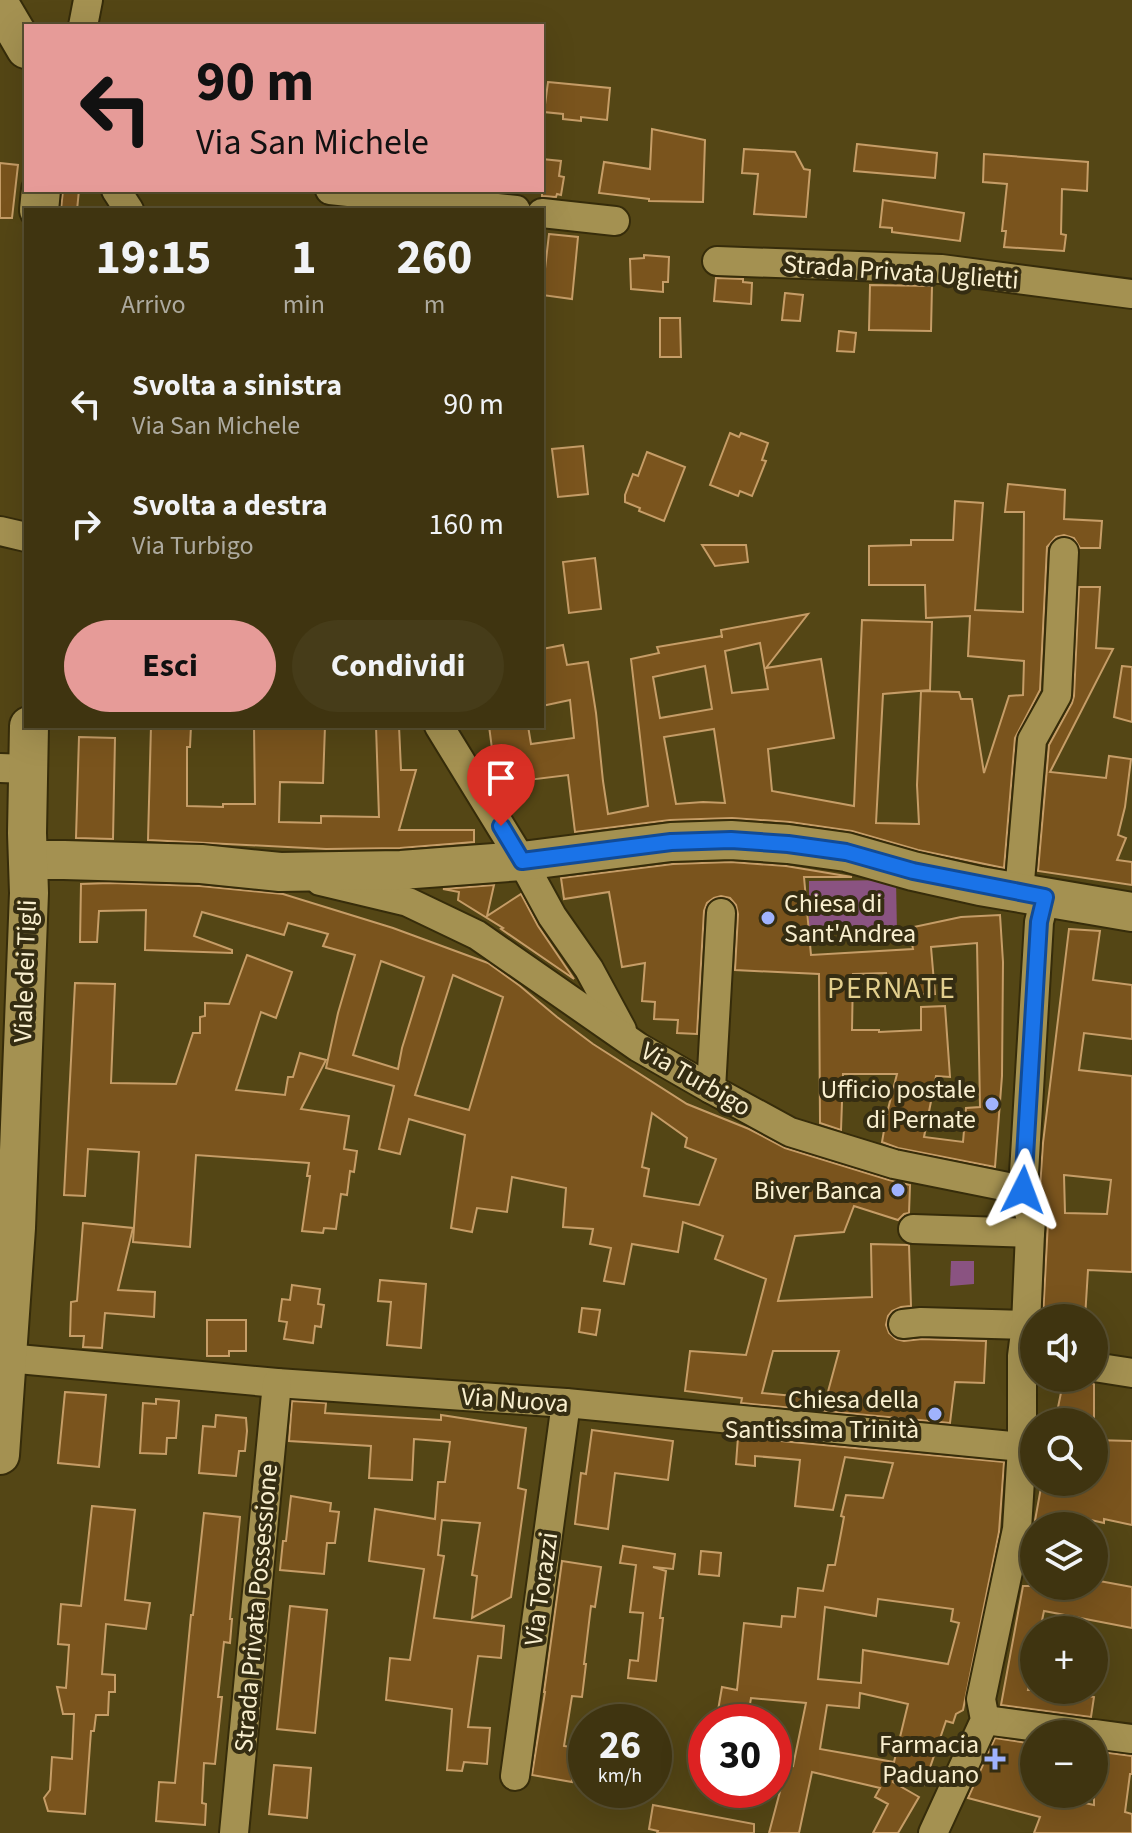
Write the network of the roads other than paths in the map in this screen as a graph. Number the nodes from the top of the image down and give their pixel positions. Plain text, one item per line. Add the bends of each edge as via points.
1 (88, 0) edge
2 (0, 5) edge
3 (83, 24) edge
4 (24, 46) edge
5 (349, 192) edge
6 (497, 208) edge
7 (544, 213) edge
8 (615, 221) dead end
9 (717, 261) dead end
10 (1132, 294) edge
11 (0, 531) edge
12 (24, 537) edge
13 (1064, 552) dead end
14 (28, 728) edge
15 (440, 728) edge
16 (14, 768) edge
17 (28, 860) junction
18 (522, 861) junction
19 (404, 886) junction
20 (1032, 895) junction
21 (1132, 912) edge
22 (721, 913) dead end
23 (625, 1036) junction
24 (711, 1089) junction
25 (1023, 1190) junction
26 (8, 1228) edge
27 (913, 1229) dead end
28 (1030, 1233) junction
29 (1027, 1304) edge
30 (903, 1324) dead end
31 (1020, 1325) edge
32 (7, 1358) junction
33 (1108, 1369) edge
34 (1132, 1373) edge
35 (277, 1383) junction
36 (566, 1403) junction
37 (1020, 1447) edge
38 (0, 1455) edge
39 (1020, 1480) edge
40 (985, 1720) junction
41 (1020, 1725) edge
42 (1108, 1736) edge
43 (1132, 1739) edge
44 (515, 1776) dead end
45 (234, 1833) edge
46 (933, 1833) edge

1 - 3 street
2 - 4 street
5 - 6 street
7 - 8 street
9 - 10 street, Strada Privata Uglietti via 941,269
11 - 12 street
13 - 20 street via 1057,695 1032,740
14 - 16 street, Viale dei Tigli
15 - 18 street, Via Turbigo
16 - 17 street, Viale dei Tigli
17 - 19 street via 186,864
17 - 26 street, Viale dei Tigli
18 - 19 street
18 - 20 street via 671,842 731,840 846,852
18 - 23 street, Via Turbigo
19 - 23 street
20 - 21 street
20 - 25 street via 1039,922
22 - 24 street
23 - 24 street, Via Turbigo
24 - 25 street, Via Turbigo via 790,1132 894,1164
25 - 28 street
26 - 32 street, Viale dei Tigli
27 - 28 street
28 - 29 street
30 - 31 street
32 - 35 street, Via Nuova
32 - 38 street, Viale dei Tigli
33 - 34 street
35 - 36 street, Via Nuova
35 - 45 street, Strada Privata Possessione
36 - 37 street, Via Nuova
36 - 44 street, Via Torazzi
39 - 40 street via 1017,1529 981,1699
40 - 41 street
40 - 46 street
42 - 43 street

